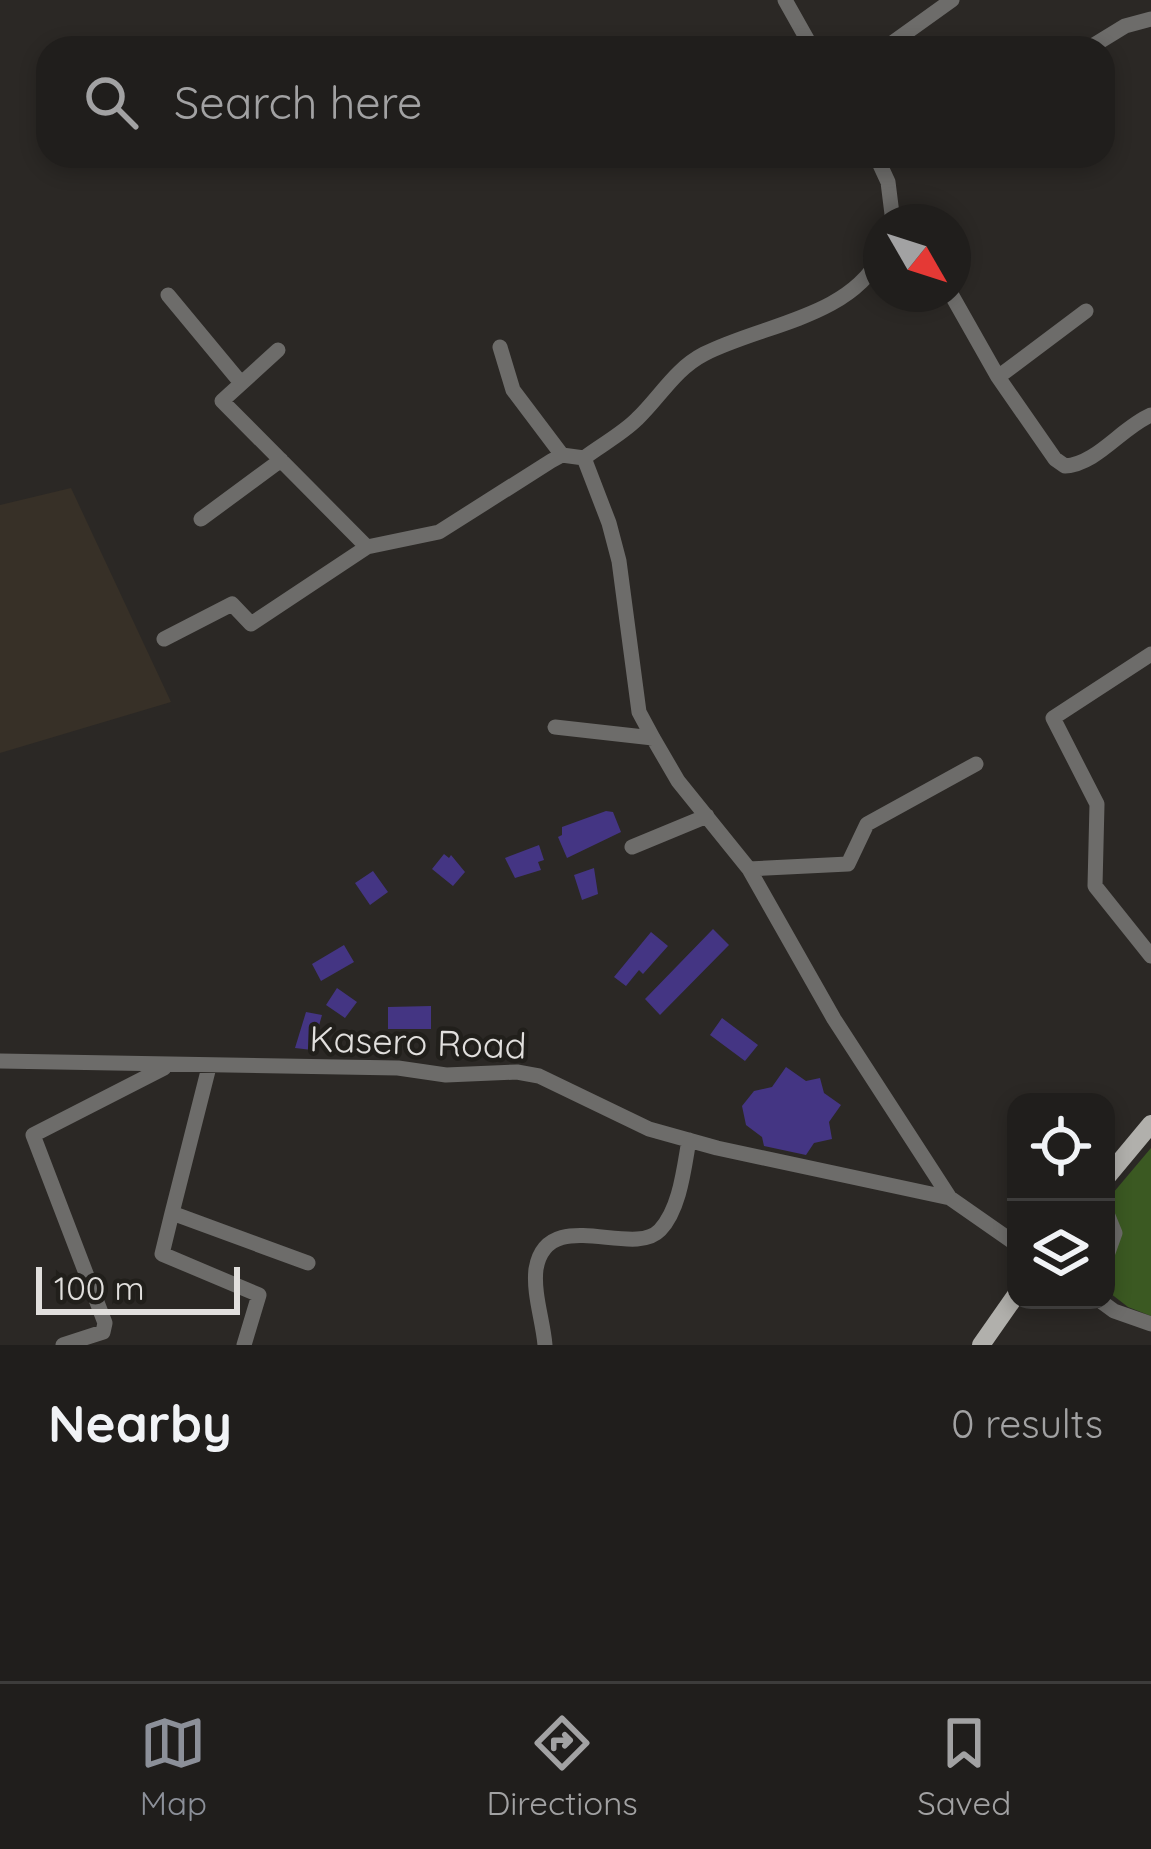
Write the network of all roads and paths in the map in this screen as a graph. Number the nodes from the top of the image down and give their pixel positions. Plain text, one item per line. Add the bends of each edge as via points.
1 (785, 0) edge
2 (952, 0) edge
3 (1151, 19) edge
4 (805, 36) edge
5 (902, 36) edge
6 (1109, 36) edge
7 (882, 168) edge
8 (891, 204) edge
9 (863, 282) edge
10 (168, 295) dead end
11 (1086, 311) dead end
12 (961, 312) edge
13 (500, 347) dead end
14 (278, 350) dead end
15 (998, 376) junction
16 (241, 383) junction
17 (1151, 415) edge
18 (562, 455) junction
19 (584, 458) junction
20 (281, 460) junction
21 (200, 519) dead end
22 (367, 547) junction
23 (164, 639) dead end
24 (1151, 654) edge
25 (554, 727) dead end
26 (652, 738) junction
27 (976, 764) dead end
28 (707, 816) junction
29 (632, 847) dead end
30 (749, 869) junction
31 (1151, 956) edge
32 (0, 1061) edge
33 (168, 1066) junction
34 (209, 1066) junction
35 (1151, 1124) edge
36 (689, 1141) junction
37 (1115, 1167) edge
38 (950, 1198) junction
39 (172, 1213) junction
40 (1007, 1238) edge
41 (308, 1263) dead end
42 (1007, 1307) edge
43 (1111, 1309) edge
44 (1151, 1324) edge
45 (63, 1345) edge
46 (244, 1345) edge
47 (544, 1345) edge
48 (981, 1345) edge

1 - 4 street
2 - 5 street
3 - 6 street
7 - 8 street
9 - 19 street via 835,303 698,357 636,421
10 - 16 street
11 - 15 street
12 - 15 street
13 - 18 street via 513,390
14 - 16 street
15 - 17 street via 1065,466 1080,465
16 - 20 street via 222,401
18 - 19 street
18 - 22 street via 440,532
19 - 26 street via 619,561 640,712
20 - 21 street
20 - 22 street
22 - 23 street via 250,624 232,604
24 - 31 street via 1053,718 1096,804 1094,886
25 - 26 street
26 - 28 street
27 - 30 street via 867,824 848,865
28 - 29 street
28 - 30 street
30 - 38 street
32 - 33 street, Kasero Road
33 - 34 street, Kasero Road
33 - 45 street via 33,1135 105,1323 104,1332
34 - 36 street, Kasero Road via 517,1072
34 - 39 street
35 - 37 main road
36 - 38 street, Kasero Road
36 - 47 street via 682,1183 661,1229 649,1237 568,1235 547,1246 536,1266
38 - 40 street, Kasero Road
39 - 41 street
39 - 46 street via 162,1254 260,1295
42 - 48 main road
43 - 44 street

